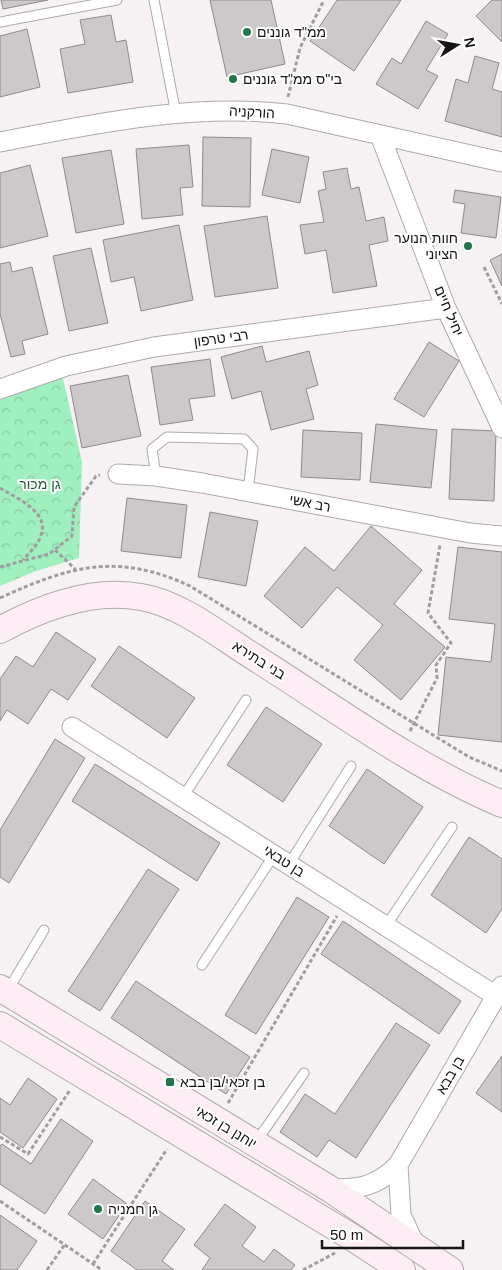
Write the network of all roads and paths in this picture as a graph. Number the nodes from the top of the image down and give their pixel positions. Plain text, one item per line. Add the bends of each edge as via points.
1 (117, 0) edge
2 (154, 0) edge
3 (324, 0) edge
4 (0, 22) edge
5 (287, 114) junction
6 (176, 115) junction
7 (380, 135) junction
8 (0, 142) edge
9 (502, 162) edge
10 (484, 268) dead end
11 (502, 304) edge
12 (446, 308) junction
13 (0, 390) edge
14 (502, 428) edge
15 (118, 474) joint
16 (156, 476) junction
17 (0, 488) edge
18 (248, 491) junction
19 (502, 536) edge
20 (441, 538) dead end
21 (55, 550) junction
22 (23, 561) junction
23 (0, 567) edge
24 (75, 569) dead end
25 (0, 613) edge
26 (0, 630) edge
27 (246, 700) dead end
28 (72, 727) dead end
29 (408, 735) junction
30 (351, 766) dead end
31 (502, 787) edge
32 (182, 797) junction
33 (502, 804) edge
34 (452, 827) dead end
35 (281, 860) junction
36 (346, 900) junction
37 (386, 926) junction
38 (44, 930) dead end
39 (202, 965) dead end
40 (3, 991) edge
41 (499, 991) edge
42 (0, 1025) edge
43 (304, 1073) dead end
44 (81, 1074) junction
45 (218, 1122) junction
46 (178, 1132) junction
47 (0, 1137) edge
48 (255, 1145) junction
49 (398, 1165) junction
50 (330, 1189) junction
51 (0, 1201) edge
52 (350, 1236) junction
53 (65, 1244) junction
54 (416, 1246) junction
55 (93, 1264) junction
56 (47, 1270) edge
57 (102, 1270) edge
58 (303, 1270) edge
59 (402, 1270) edge
60 (450, 1270) edge

1 - 4 lane
2 - 6 lane
3 - 5 path via 300,48
5 - 6 street, הורקניה via 229,110
5 - 7 street, הורקניה
6 - 8 street, הורקניה
7 - 9 street, הורקניה
7 - 12 street, יחיל חיים
10 - 11 path
12 - 13 street, רבי טרפון via 154,347 66,366
12 - 14 street, יחיל חיים
15 - 16 street, רב אשי
15 - 21 path via 96,476 74,507 72,536
16 - 18 street, רב אשי
16 - 18 lane via 152,449 167,437 244,438 253,450
17 - 22 path via 35,508 42,525 40,538
18 - 19 street, רב אשי via 470,533
20 - 29 path via 428,613 451,643 436,665 437,678
21 - 22 path
21 - 24 path
22 - 23 path
25 - 29 street, בני בתירא via 42,593 77,583 110,580 158,588 203,608
26 - 33 street, בני בתירא via 35,613 92,596 119,595 154,600 197,621 403,752
27 - 32 lane
28 - 32 street, בן טבאי
29 - 31 street, בני בתירא
30 - 35 lane
32 - 35 street, בן טבאי
34 - 37 lane
35 - 36 street, בן טבאי
35 - 39 lane
36 - 37 street, בן טבאי
36 - 45 path
37 - 41 street, בן טבאי
38 - 40 lane
40 - 45 street, יוחנן בן זכאי
41 - 49 street, בן בבא
42 - 44 street
43 - 48 lane
44 - 46 street
44 - 47 path via 28,1154
45 - 48 street, יוחנן בן זכאי
46 - 52 street
46 - 55 path
48 - 50 street, יוחנן בן זכאי
49 - 50 street, בן בבא via 377,1183 351,1189
49 - 54 street via 401,1215
50 - 54 street, יוחנן בן זכאי
51 - 53 path
52 - 58 path via 337,1252
52 - 59 street
53 - 55 path
53 - 56 path
54 - 60 street, יוחנן בן זכאי
55 - 57 path

